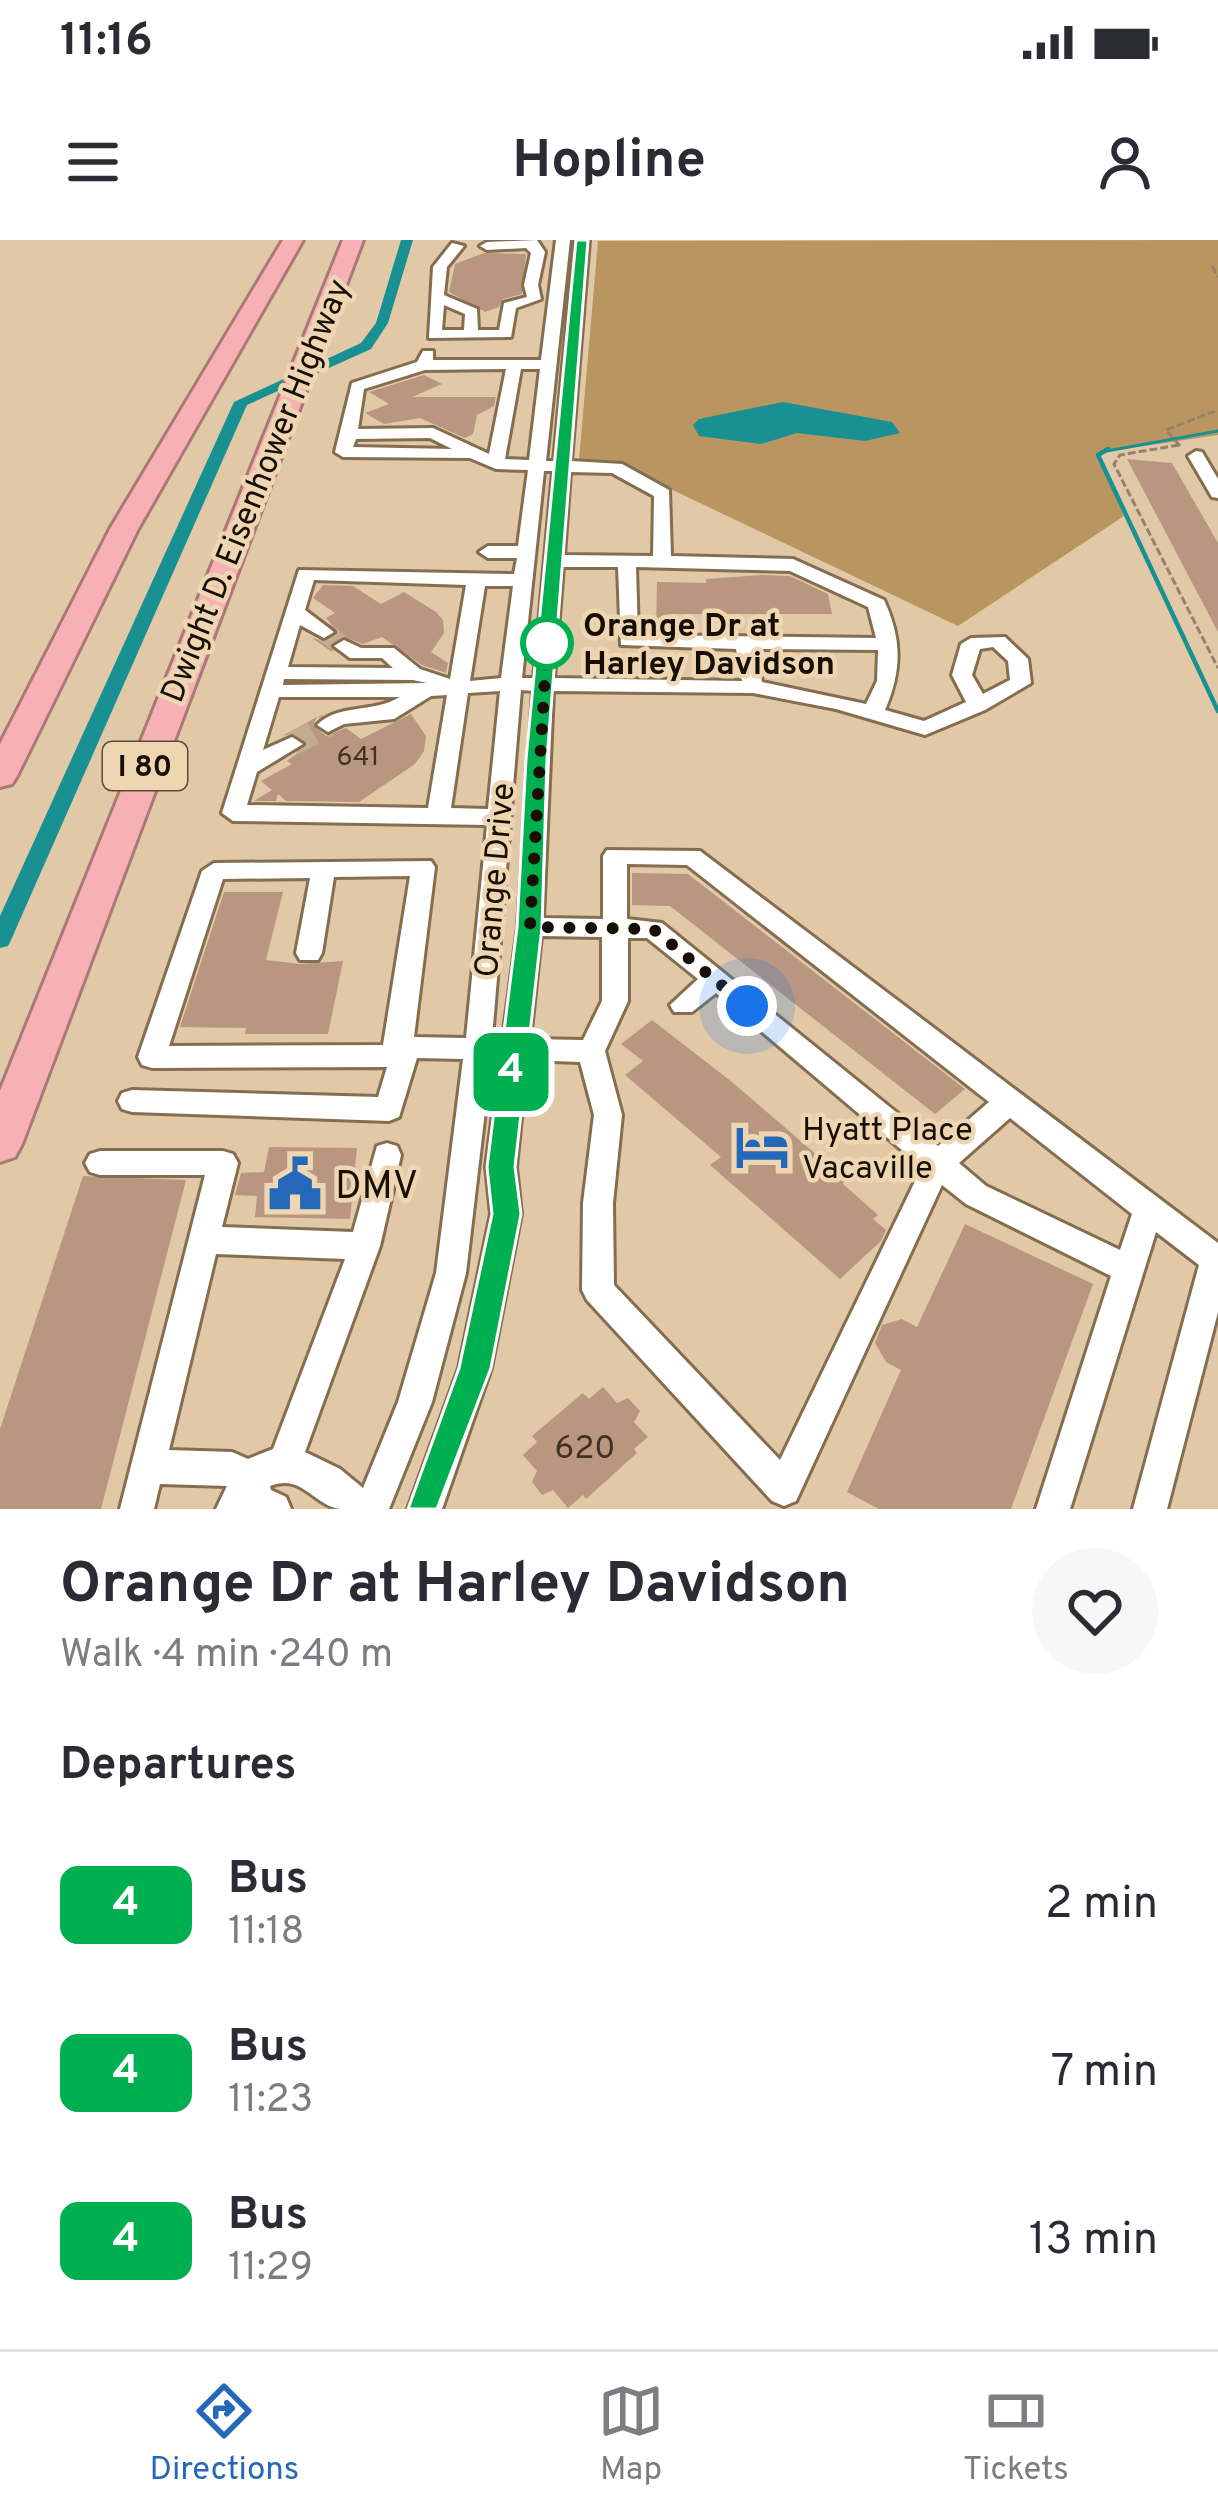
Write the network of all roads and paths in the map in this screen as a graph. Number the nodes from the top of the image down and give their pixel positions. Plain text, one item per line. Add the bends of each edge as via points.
1 (293, 240) edge
2 (353, 240) edge
3 (562, 240) edge
4 (582, 240) edge
5 (530, 242) edge
6 (457, 246) dead end
7 (487, 246) dead end
8 (1218, 267) edge
9 (1218, 277) edge
10 (439, 298) junction
11 (471, 334) junction
12 (556, 334) junction
13 (434, 335) junction
14 (424, 364) junction
15 (514, 364) junction
16 (550, 364) junction
17 (1218, 410) edge
18 (496, 464) junction
19 (552, 464) junction
20 (1207, 467) edge
21 (1218, 493) edge
22 (488, 552) dead end
23 (525, 552) junction
24 (553, 561) junction
25 (627, 561) junction
26 (662, 562) junction
27 (476, 580) junction
28 (522, 580) junction
29 (294, 612) junction
30 (324, 632) tunnel mouth
31 (745, 643) junction
32 (888, 644) junction
33 (344, 646) tunnel mouth
34 (1218, 668) edge
35 (273, 682) junction
36 (419, 682) junction
37 (511, 684) junction
38 (462, 685) junction
39 (544, 685) junction
40 (753, 687) junction
41 (978, 706) dead end
42 (873, 713) junction
43 (328, 725) tunnel mouth
44 (292, 744) tunnel mouth
45 (247, 768) junction
46 (0, 776) edge
47 (438, 817) junction
48 (499, 817) junction
49 (322, 869) junction
50 (530, 927) junction
51 (615, 927) junction
52 (309, 953) dead end
53 (716, 980) junction
54 (683, 1005) dead end
55 (403, 1047) junction
56 (479, 1048) junction
57 (514, 1048) junction
58 (591, 1051) junction
59 (132, 1102) dead end
60 (1009, 1102) junction
61 (0, 1144) edge
62 (387, 1155) dead end
63 (100, 1163) dead end
64 (937, 1165) junction
65 (1148, 1209) junction
66 (204, 1240) junction
67 (365, 1246) junction
68 (1217, 1260) edge
69 (1129, 1270) junction
70 (284, 1464) junction
71 (147, 1467) junction
72 (242, 1494) edge
73 (780, 1499) edge
74 (137, 1509) edge
75 (274, 1509) edge
76 (360, 1509) edge
77 (372, 1509) edge
78 (425, 1509) edge
79 (1053, 1509) edge
80 (1150, 1509) edge

1 - 46 highway, Dwight D. Eisenhower Highway via 124,529
2 - 61 highway, Dwight D. Eisenhower Highway / I 80
3 - 12 street, Orange Drive
4 - 12 street, Orange Drive
5 - 7 street
5 - 11 street via 538,252 533,299 509,307 514,334
6 - 10 street via 440,267
8 - 9 path via 1212,266
10 - 11 street via 472,312
10 - 13 street
11 - 13 street
12 - 16 street, Orange Drive
12 - 19 street, Orange Drive
13 - 14 street
14 - 15 street
14 - 18 street via 357,386 343,452 477,454
15 - 16 street
15 - 18 street
16 - 19 street, Orange Drive
17 - 34 path via 1172,427 1167,434 1178,444 1120,455 1114,464
18 - 19 street
19 - 23 street, Orange Drive
19 - 24 street, Orange Drive
19 - 26 street via 616,468 663,494
20 - 21 street
22 - 23 street
23 - 28 street, Orange Drive
24 - 25 street
24 - 39 street, Orange Drive
25 - 26 street
25 - 31 street via 628,641
26 - 32 street via 793,565 877,604
27 - 28 street
27 - 29 street via 305,574
27 - 38 street
28 - 37 street, Orange Drive
29 - 30 street
29 - 35 street
31 - 32 street
31 - 40 street
32 - 42 street via 887,681
33 - 36 street via 357,654 388,652
35 - 36 street
35 - 45 street
36 - 38 street
36 - 43 street via 386,714
37 - 38 street
37 - 39 street
37 - 48 street, Orange Drive
38 - 47 street
39 - 40 street
39 - 50 street, Orange Drive
40 - 42 street
41 - 42 street via 925,728
44 - 45 street
45 - 47 street via 233,813
47 - 48 street
48 - 56 street, Orange Drive
49 - 52 street
49 - 55 street via 423,867
49 - 55 street via 214,871 152,1057 389,1056
50 - 51 street
50 - 57 street, Orange Drive
51 - 53 street via 653,929
51 - 58 street via 615,1000
51 - 60 street via 615,856 692,857
53 - 54 street
53 - 64 street
55 - 56 street
55 - 59 street via 389,1108
56 - 57 street
56 - 77 street, Orange Drive via 451,1273 415,1402
57 - 58 street
57 - 78 street, Orange Drive via 501,1167 506,1214 493,1293
58 - 73 street via 608,1115 598,1291
60 - 64 street
60 - 65 street
62 - 67 street
63 - 66 street via 223,1163
64 - 69 street via 976,1195
64 - 73 street
65 - 68 street
65 - 69 street
66 - 67 street
66 - 71 street
67 - 70 street
68 - 80 street
69 - 79 street
70 - 72 street via 266,1467
70 - 76 street via 334,1483
71 - 72 street via 232,1469
71 - 74 street
72 - 75 street

